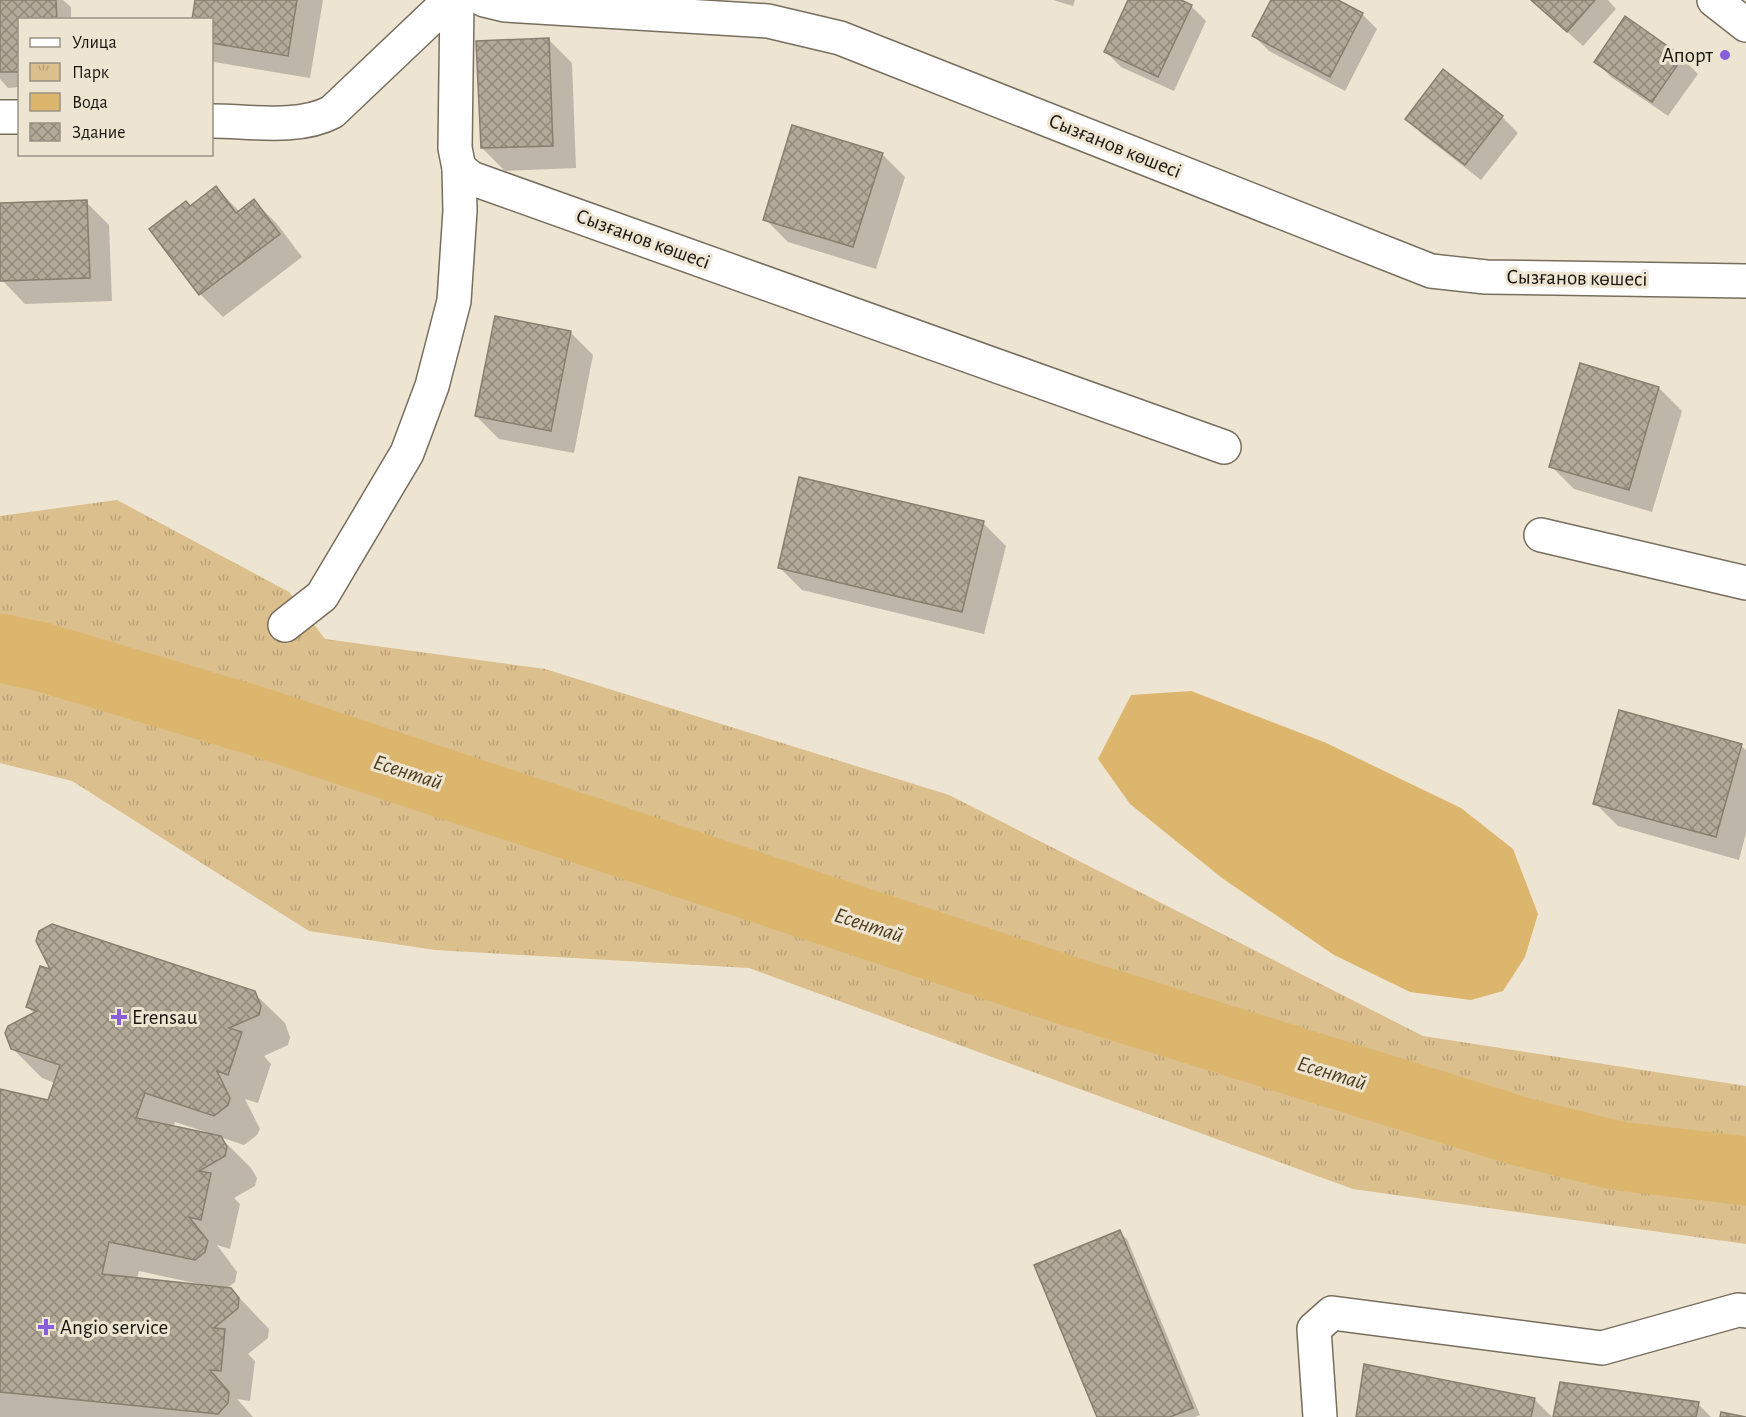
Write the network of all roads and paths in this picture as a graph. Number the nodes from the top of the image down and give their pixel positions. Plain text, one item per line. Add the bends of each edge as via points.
1 (450, 0) edge
2 (457, 0) edge
3 (484, 0) edge
4 (1714, 0) edge
5 (1746, 25) edge
6 (0, 117) edge
7 (18, 117) edge
8 (213, 121) edge
9 (459, 168) junction
10 (1746, 281) edge
11 (1224, 447) dead end
12 (1541, 535) dead end
13 (1746, 583) edge
14 (285, 625) dead end
15 (1746, 1311) edge
16 (1320, 1417) edge

1 - 8 street via 332,112 302,122
2 - 9 street via 455,148
3 - 10 street, Сызғанов көшесі via 505,5 768,21 840,38 1431,271 1486,277
4 - 5 street
6 - 7 street
9 - 11 street, Сызғанов көшесі via 471,178
9 - 14 street via 453,301 432,386 406,453 322,596
12 - 13 street
15 - 16 street via 1602,1348 1332,1313 1314,1329

